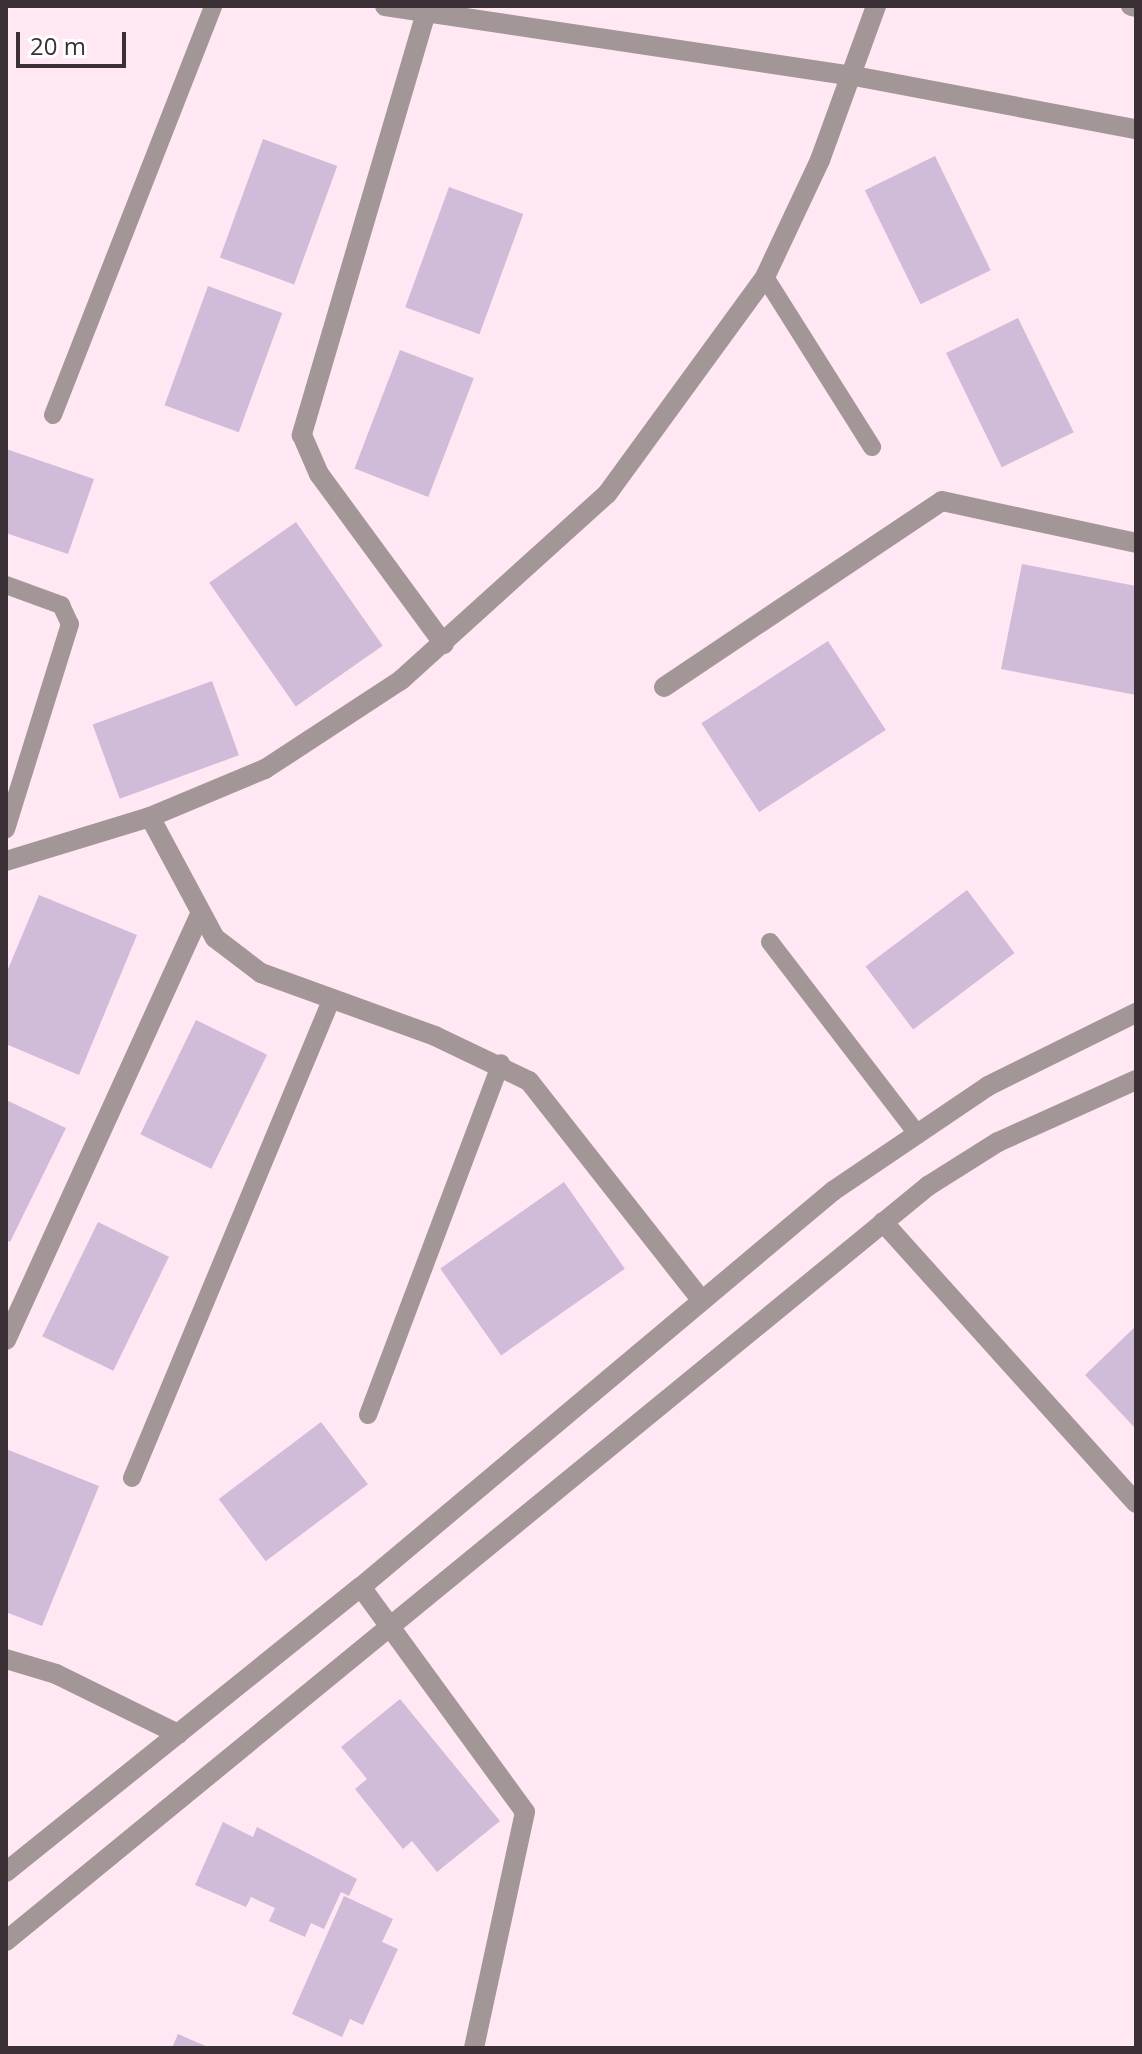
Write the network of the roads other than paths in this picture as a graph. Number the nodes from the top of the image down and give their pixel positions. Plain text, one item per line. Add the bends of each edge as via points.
1 (213, 6) edge
2 (385, 6) edge
3 (876, 6) edge
4 (425, 16) junction
5 (849, 75) junction
6 (1136, 129) edge
7 (765, 277) junction
8 (53, 415) dead end
9 (872, 447) dead end
10 (1136, 543) edge
11 (6, 585) edge
12 (444, 644) junction
13 (664, 687) dead end
14 (150, 817) junction
15 (6, 829) edge
16 (6, 861) edge
17 (200, 915) junction
18 (770, 942) dead end
19 (332, 998) junction
20 (1136, 1013) edge
21 (501, 1063) junction
22 (1136, 1080) edge
23 (914, 1130) junction
24 (883, 1222) junction
25 (699, 1297) junction
26 (6, 1340) edge
27 (368, 1415) dead end
28 (132, 1478) dead end
29 (1136, 1503) edge
30 (361, 1587) junction
31 (392, 1628) junction
32 (6, 1659) edge
33 (178, 1734) junction
34 (6, 1872) edge
35 (6, 1941) edge
36 (474, 2048) edge

1 - 8 lane
2 - 4 street
3 - 5 street
4 - 5 street
4 - 12 street via 302,435 319,474
5 - 6 street
5 - 7 street via 820,160
7 - 9 lane
7 - 12 street via 607,494
10 - 13 street via 942,501
11 - 15 lane via 61,605 70,624
12 - 14 street via 265,769
14 - 16 street
14 - 17 street
17 - 19 street via 215,938 261,973
17 - 26 street
18 - 23 lane
19 - 21 street
19 - 28 lane
20 - 23 street
21 - 25 street via 529,1081
21 - 27 lane
22 - 24 street via 998,1142
23 - 25 street
24 - 29 street
24 - 31 street
25 - 30 street
30 - 31 street
30 - 33 street
31 - 35 street
31 - 36 street via 525,1812
32 - 33 street via 56,1674
33 - 34 street

